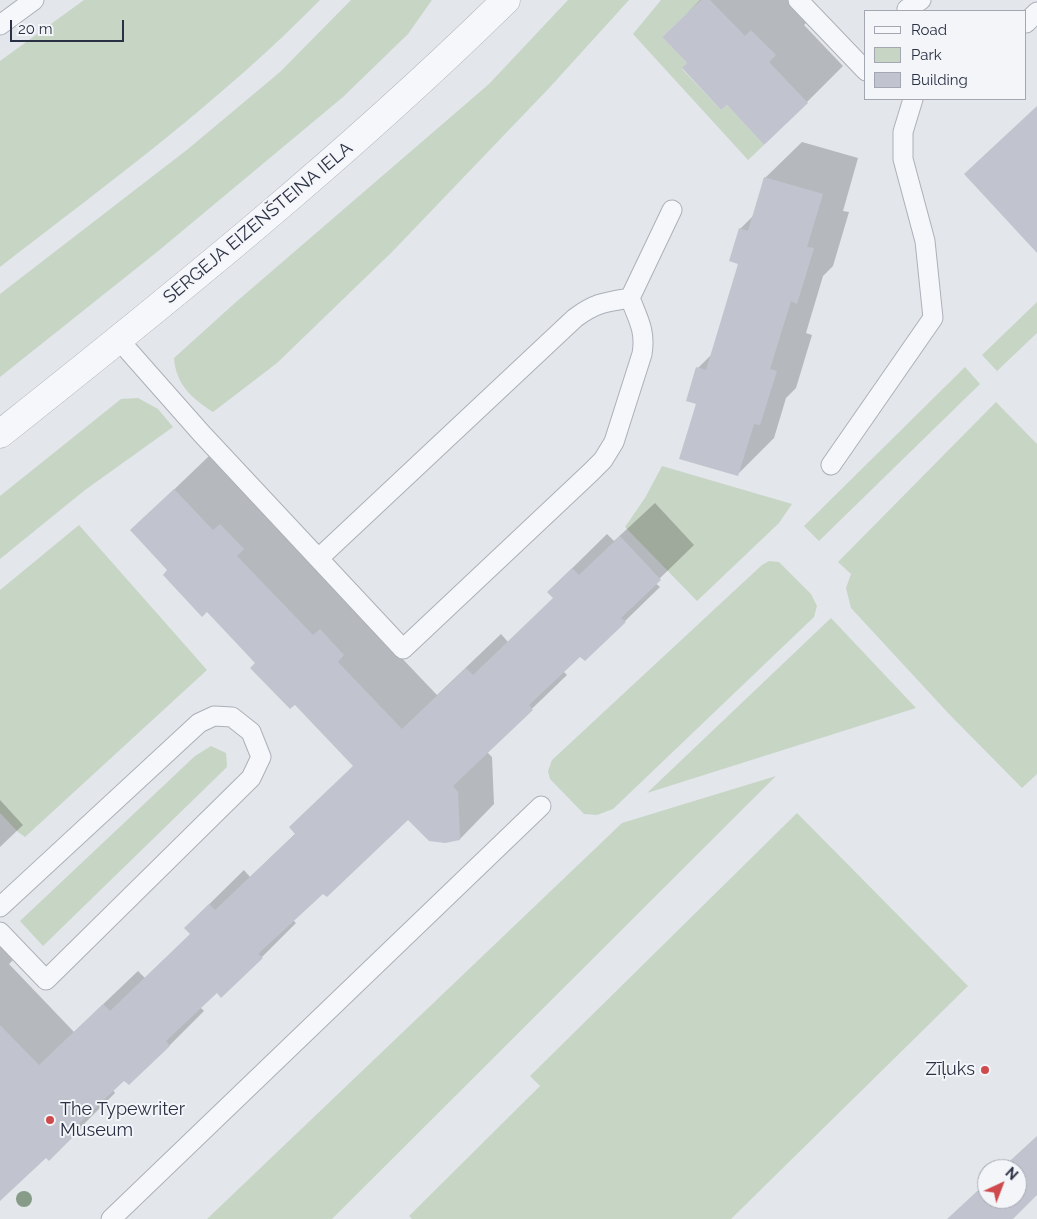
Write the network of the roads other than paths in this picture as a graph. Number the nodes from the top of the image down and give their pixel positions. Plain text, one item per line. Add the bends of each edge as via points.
1 (34, 0) edge
2 (506, 0) edge
3 (798, 0) edge
4 (1037, 12) edge
5 (1027, 22) edge
6 (0, 25) edge
7 (864, 69) edge
8 (913, 100) edge
9 (672, 210) dead end
10 (630, 298) junction
11 (119, 340) junction
12 (0, 434) edge
13 (831, 465) dead end
14 (318, 558) junction
15 (541, 806) dead end
16 (0, 907) edge
17 (0, 932) edge
18 (111, 1219) edge

1 - 6 lane
2 - 11 street, SERGEJA EIZENŠTEINA IELA via 278,209
3 - 7 lane
4 - 5 lane
8 - 13 lane via 903,132 903,159 925,241 933,318
9 - 10 lane
10 - 14 lane via 602,302 575,318
10 - 14 lane via 642,327 642,354 622,422 603,460 403,649
11 - 12 street, SERGEJA EIZENŠTEINA IELA
11 - 14 lane
15 - 18 lane
16 - 17 lane via 199,723 214,716 232,717 251,732 261,757 251,778 46,980

